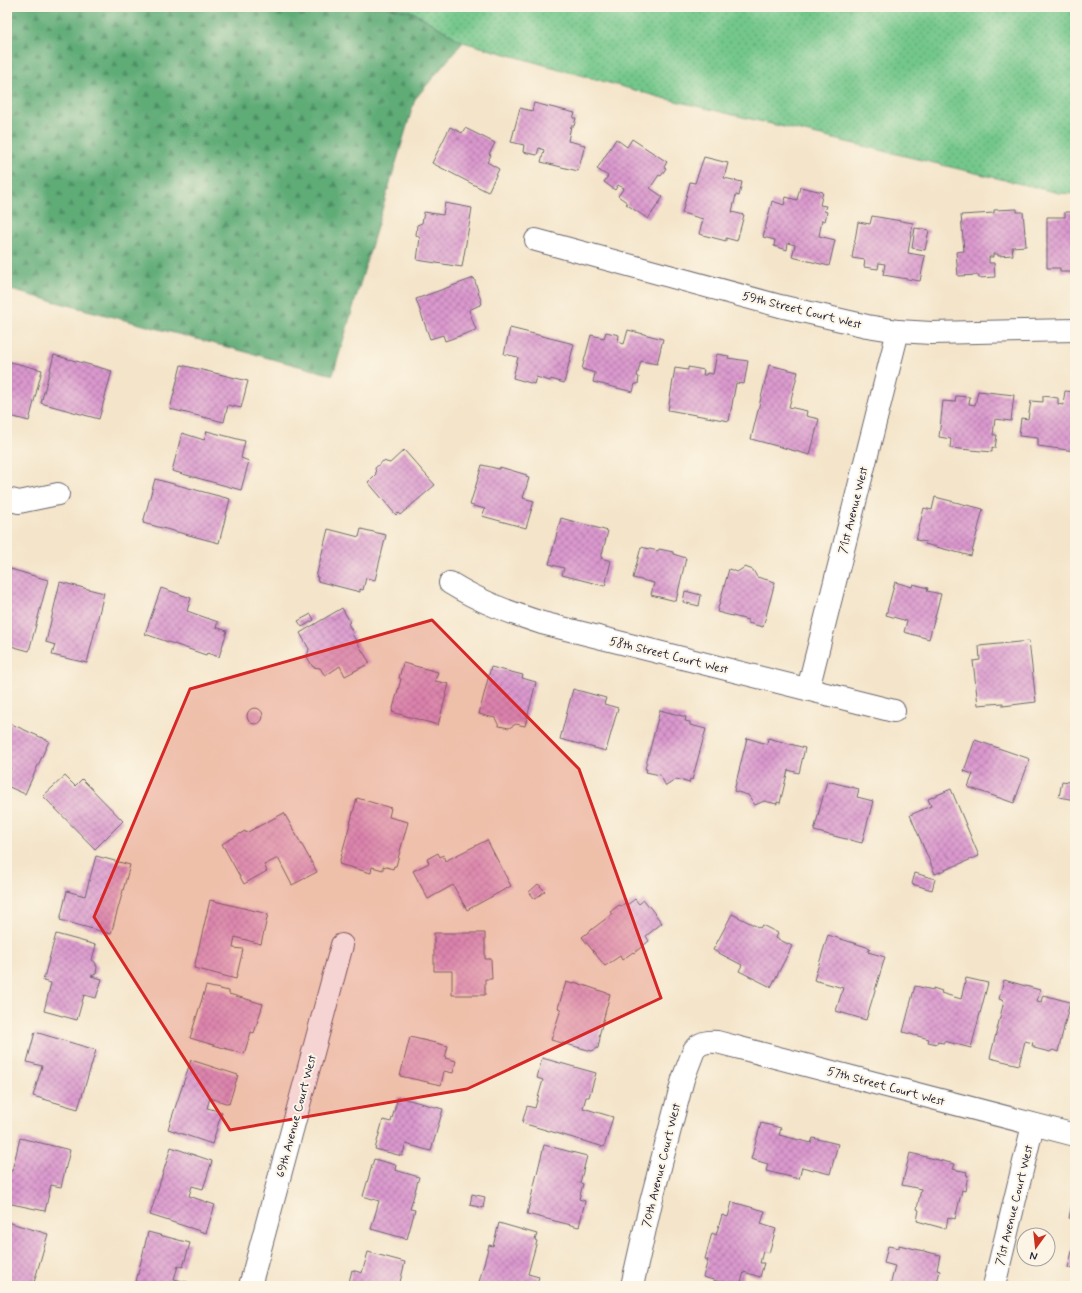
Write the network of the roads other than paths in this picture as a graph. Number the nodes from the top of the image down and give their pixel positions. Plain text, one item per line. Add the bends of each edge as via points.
1 (536, 240) dead end
2 (1075, 330) edge
3 (898, 331) junction
4 (58, 494) dead end
5 (7, 499) edge
6 (450, 583) dead end
7 (808, 689) junction
8 (894, 711) dead end
9 (342, 945) dead end
10 (697, 1047) joint
11 (1033, 1125) junction
12 (1075, 1136) edge
13 (250, 1286) edge
14 (632, 1286) edge
15 (994, 1286) edge

1 - 3 street, 59th Street Court West via 780,306
2 - 3 street, 59th Street Court West via 961,333
3 - 7 street, 71st Avenue West
4 - 5 street via 19,502
6 - 7 street, 58th Street Court West via 491,606 542,623
7 - 8 street, 58th Street Court West
9 - 13 street, 69th Avenue Court West
10 - 11 street, 57th Street Court West via 706,1042 717,1042
10 - 14 street, 70th Avenue Court West via 691,1055 683,1079
11 - 12 street, 57th Street Court West
11 - 15 street, 71st Avenue Court West

